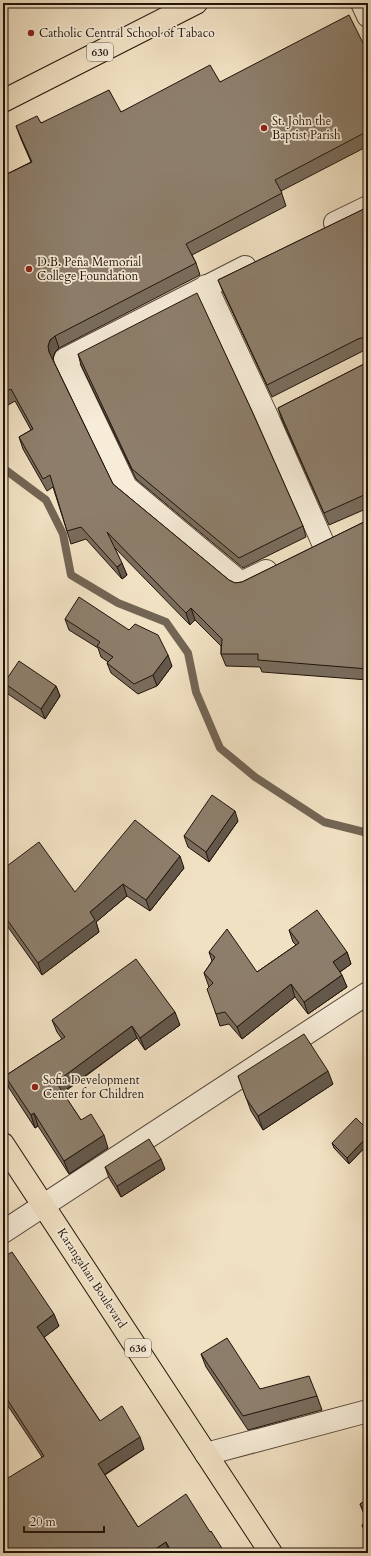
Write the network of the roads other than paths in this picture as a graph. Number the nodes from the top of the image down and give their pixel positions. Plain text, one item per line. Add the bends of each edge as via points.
1 (196, 3) edge
2 (362, 3) edge
3 (368, 16) edge
4 (3, 101) edge
5 (368, 206) edge
6 (315, 232) edge
7 (261, 259) edge
8 (206, 286) junction
9 (288, 403) edge
10 (266, 414) junction
11 (342, 533) edge
12 (323, 543) junction
13 (302, 553) edge
14 (282, 563) edge
15 (368, 993) edge
16 (3, 1144) edge
17 (45, 1206) junction
18 (3, 1232) edge
19 (368, 1411) edge
20 (206, 1454) junction
21 (271, 1553) edge

1 - 4 main road, 630
2 - 3 street
5 - 6 street
7 - 8 street
8 - 10 street
8 - 14 street via 65,359 126,487 241,583
9 - 10 street
10 - 12 street
11 - 12 street
12 - 13 street
15 - 17 street
16 - 17 main road, Karangahan Boulevard / 636
17 - 18 street
17 - 20 main road, Karangahan Boulevard / 636
19 - 20 street
20 - 21 main road, Karangahan Boulevard / 636

